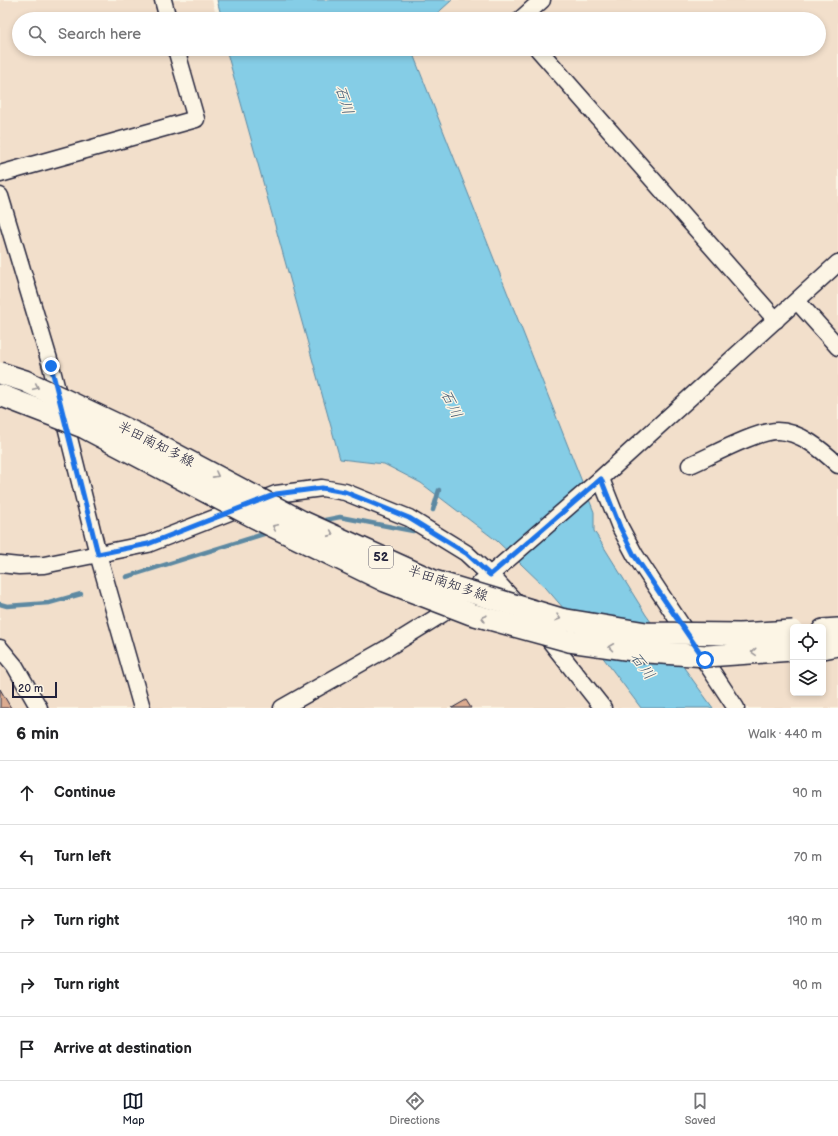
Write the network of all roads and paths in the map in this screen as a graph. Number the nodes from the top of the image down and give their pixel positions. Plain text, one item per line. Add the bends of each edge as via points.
1 (163, 0) edge
2 (542, 0) edge
3 (166, 12) edge
4 (529, 12) edge
5 (178, 56) edge
6 (544, 56) edge
7 (0, 174) edge
8 (0, 196) edge
9 (838, 263) edge
10 (797, 301) junction
11 (776, 320) junction
12 (838, 347) edge
13 (0, 373) edge
14 (0, 395) edge
15 (690, 465) dead end
16 (838, 465) edge
17 (600, 480) junction
18 (98, 554) junction
19 (0, 564) edge
20 (492, 574) junction
21 (838, 629) edge
22 (826, 630) edge
23 (790, 631) edge
24 (838, 645) edge
25 (826, 647) edge
26 (0, 648) edge
27 (790, 650) edge
28 (39, 708) edge
29 (142, 708) edge
30 (282, 708) edge
31 (603, 708) edge
32 (736, 708) edge

1 - 3 street
2 - 4 street
5 - 7 street via 196,118
6 - 11 street
8 - 18 street via 51,366
9 - 10 street
10 - 11 street
10 - 12 street
11 - 17 street
13 -> 23 main road, 半田南知多線 / 52, bridge via 25,381 139,435 301,521 434,581 561,619 646,633 740,634
27 -> 14 main road, 半田南知多線 / 52, bridge via 707,656 647,652 569,641 471,614 385,581 254,517 83,427
15 - 16 street via 758,435 777,431 798,435
17 - 20 street
17 - 32 street via 634,555
18 - 19 street via 44,565
18 - 20 street via 148,544 276,494 322,488 345,492 409,518 466,553
18 - 29 street
20 - 30 street via 442,614
20 - 31 street via 553,644
21 - 22 main road
24 - 25 main road
26 - 28 street via 15,666

